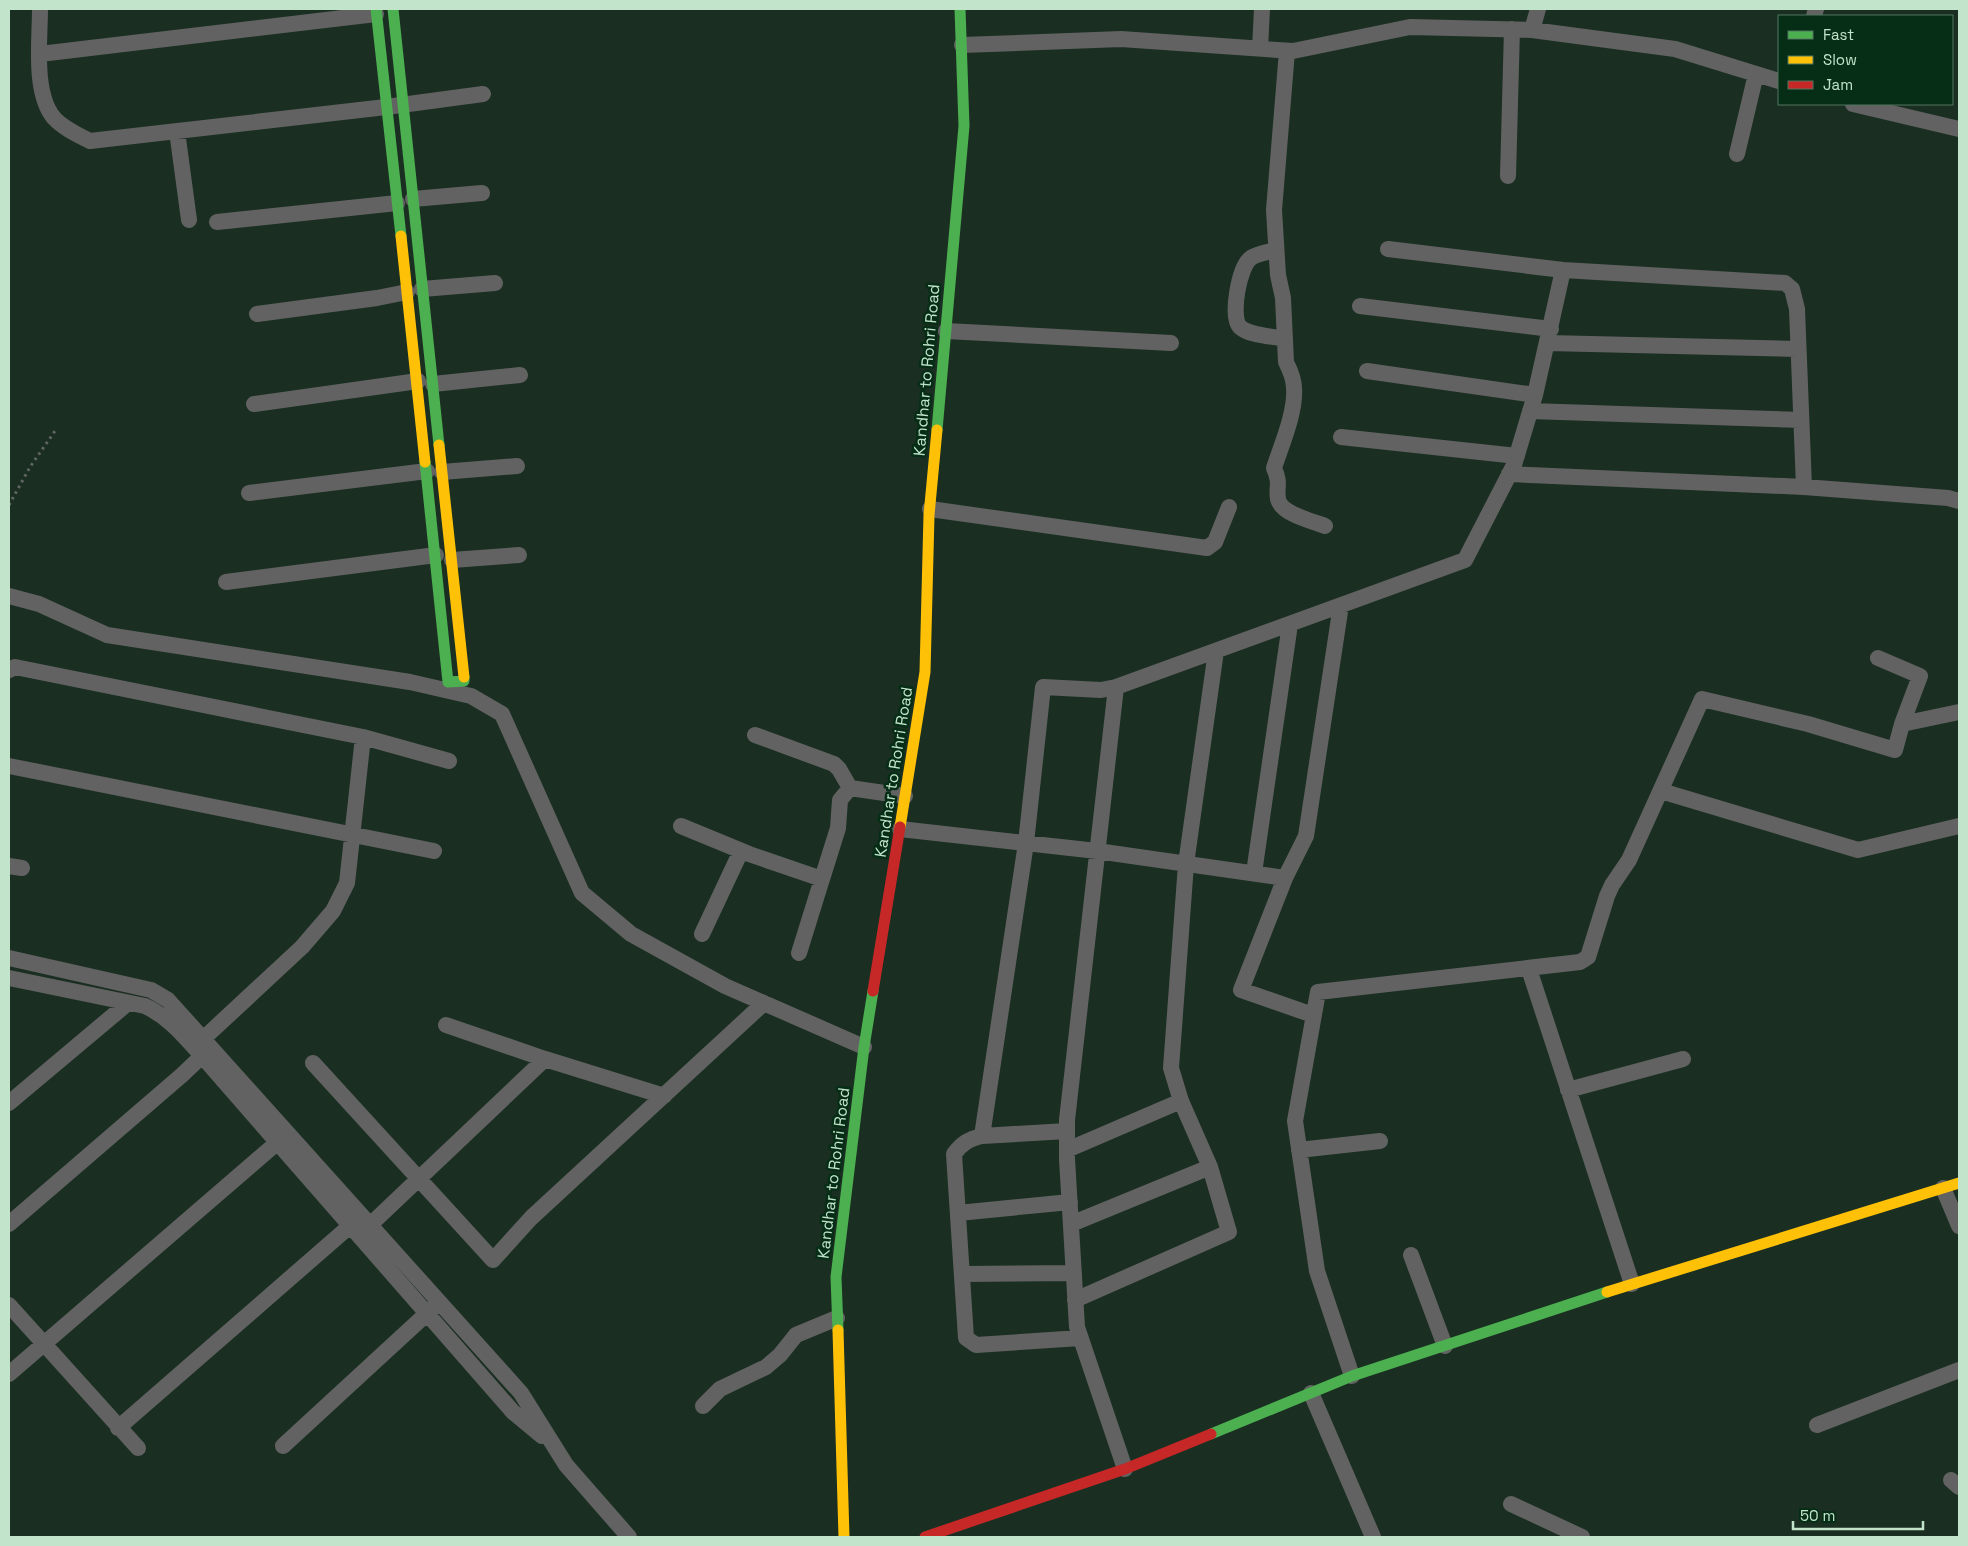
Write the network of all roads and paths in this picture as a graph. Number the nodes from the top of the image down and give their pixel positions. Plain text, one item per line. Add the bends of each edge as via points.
1 (40, 9) edge
2 (393, 9) edge
3 (960, 9) edge
4 (1262, 9) edge
5 (1538, 9) edge
6 (376, 12) edge
7 (1512, 29) junction
8 (1532, 30) junction
9 (962, 45) junction
10 (1260, 49) junction
11 (1287, 51) junction
12 (40, 54) junction
13 (1756, 74) junction
14 (1778, 81) edge
15 (483, 94) dead end
16 (403, 104) junction
17 (1857, 105) edge
18 (386, 107) junction
19 (1959, 129) edge
20 (177, 131) junction
21 (1737, 154) dead end
22 (1508, 176) dead end
23 (482, 193) dead end
24 (405, 201) junction
25 (189, 220) dead end
26 (217, 222) dead end
27 (1276, 250) junction
28 (1388, 250) dead end
29 (1563, 270) junction
30 (495, 283) dead end
31 (415, 290) junction
32 (1360, 306) dead end
33 (257, 314) dead end
34 (946, 331) junction
35 (1549, 336) junction
36 (1285, 339) junction
37 (1171, 343) dead end
38 (1798, 349) junction
39 (1367, 371) dead end
40 (520, 375) dead end
41 (425, 383) junction
42 (1535, 395) junction
43 (254, 404) dead end
44 (1530, 411) junction
45 (1801, 420) junction
46 (56, 431) dead end
47 (1342, 437) dead end
48 (1516, 456) junction
49 (517, 466) dead end
50 (435, 472) junction
51 (1509, 474) junction
52 (1804, 487) junction
53 (248, 493) dead end
54 (1959, 501) edge
55 (9, 504) edge
56 (1229, 507) dead end
57 (930, 509) junction
58 (1325, 526) dead end
59 (519, 555) dead end
60 (444, 558) junction
61 (226, 582) dead end
62 (9, 596) edge
63 (1341, 605) junction
64 (1290, 624) junction
65 (1216, 651) junction
66 (1878, 658) dead end
67 (9, 670) edge
68 (1116, 687) junction
69 (1959, 712) edge
70 (1902, 724) junction
71 (755, 735) dead end
72 (363, 737) junction
73 (449, 761) dead end
74 (9, 766) edge
75 (850, 788) junction
76 (1661, 791) junction
77 (905, 796) junction
78 (681, 826) dead end
79 (1959, 826) edge
80 (900, 829) junction
81 (352, 834) junction
82 (1026, 843) junction
83 (434, 851) dead end
84 (741, 851) junction
85 (1097, 851) junction
86 (1186, 864) junction
87 (1254, 873) junction
88 (1286, 878) junction
89 (822, 879) junction
90 (702, 934) dead end
91 (800, 953) dead end
92 (9, 958) edge
93 (1529, 969) junction
94 (10, 979) edge
95 (128, 1003) junction
96 (764, 1003) junction
97 (1313, 1015) junction
98 (446, 1025) dead end
99 (203, 1039) junction
100 (864, 1047) junction
101 (202, 1056) junction
102 (545, 1059) junction
103 (1683, 1059) dead end
104 (313, 1063) dead end
105 (1568, 1090) junction
106 (664, 1096) junction
107 (1181, 1101) junction
108 (9, 1103) edge
109 (1067, 1131) junction
110 (982, 1136) junction
111 (282, 1138) junction
112 (1380, 1141) dead end
113 (1067, 1150) junction
114 (1299, 1150) junction
115 (1210, 1167) junction
116 (420, 1179) junction
117 (1959, 1183) edge
118 (1943, 1188) junction
119 (1070, 1202) junction
120 (958, 1213) junction
121 (361, 1222) junction
122 (9, 1224) edge
123 (1071, 1224) junction
124 (1959, 1226) edge
125 (1411, 1255) dead end
126 (1074, 1273) junction
127 (962, 1274) junction
128 (1632, 1284) junction
129 (1075, 1300) junction
130 (439, 1302) junction
131 (9, 1305) edge
132 (427, 1314) junction
133 (837, 1318) junction
134 (1080, 1338) junction
135 (43, 1344) junction
136 (1445, 1346) junction
137 (1959, 1370) edge
138 (9, 1374) edge
139 (1352, 1376) junction
140 (1311, 1393) junction
141 (703, 1406) dead end
142 (1817, 1425) dead end
143 (118, 1428) junction
144 (551, 1443) junction
145 (283, 1446) dead end
146 (138, 1448) dead end
147 (1124, 1469) junction
148 (1511, 1504) dead end
149 (629, 1537) edge
150 (844, 1537) edge
151 (925, 1537) edge
152 (1373, 1537) edge
153 (1582, 1537) edge

1 - 12 street
2 - 16 street
3 - 9 street, Kandhar to Rohri Road
4 - 10 street
5 - 8 street
6 - 12 street
6 - 18 street
7 - 8 street
7 - 11 street via 1410,27
7 - 22 street
8 - 13 street via 1675,49
9 - 10 street via 1121,39
9 - 34 street, Kandhar to Rohri Road via 964,126
10 - 11 street
11 - 27 street via 1274,210
12 - 20 street via 40,90 46,104 53,117 76,134 90,141
13 - 14 street
13 - 21 street
15 - 16 street
16 - 18 street
16 - 24 street
17 - 19 street
18 - 20 street
18 - 24 street
20 - 25 street
23 - 24 street
24 - 26 street
24 - 31 street
24 - 31 street
27 - 36 street
27 - 36 street via 1251,257 1243,265 1235,319 1247,332
28 - 29 street
29 - 35 street
29 - 38 street via 1785,283 1792,290 1797,310
30 - 31 street
31 - 33 street
31 - 41 street
32 - 35 street
34 - 37 street
34 - 57 street, Kandhar to Rohri Road
35 - 38 street
35 - 42 street
36 - 58 street via 1286,362 1294,388 1290,415 1274,468 1279,479 1278,498 1280,506 1287,512
38 - 45 street
39 - 42 street
40 - 41 street
41 - 43 street
41 - 50 street
42 - 44 street
44 - 45 street
44 - 48 street
45 - 52 street
46 - 55 path
47 - 48 street
48 - 51 street
49 - 50 street
50 - 53 street
50 - 60 street
50 - 60 street
51 - 52 street
51 - 63 street via 1465,560
52 - 54 street
56 - 57 street via 1215,542 1207,548
57 - 77 street, Kandhar to Rohri Road via 925,672
59 - 60 street
60 - 60 street via 464,681 448,682
60 - 61 street
62 - 96 street via 39,604 107,635 410,682 471,696 502,714 582,893 632,934 725,986
63 - 64 street
63 - 88 street via 1306,836
64 - 65 street
64 - 87 street
65 - 68 street
65 - 86 street
66 - 70 street via 1920,676
67 - 72 street via 15,667
68 - 82 street via 1101,690 1043,687
68 - 85 street
69 - 70 street
70 - 76 street via 1895,750 1808,724 1702,699
71 - 75 street via 834,764
72 - 73 street
72 - 81 street
74 - 81 street
75 - 77 street
75 - 89 street via 840,800 838,828
76 - 79 street via 1858,850
76 - 93 street via 1628,860 1609,890 1588,957 1580,962
77 - 80 street, Kandhar to Rohri Road
78 - 84 street
80 - 82 street
80 - 100 street, Kandhar to Rohri Road
81 - 83 street
81 - 99 street via 347,883 333,912 302,947
82 - 85 street
82 - 110 street
84 - 89 street
84 - 90 street
85 - 86 street
85 - 109 street
86 - 87 street
86 - 107 street via 1171,1068
87 - 88 street
88 - 97 street via 1241,990
89 - 91 street
92 - 99 street via 151,990 168,1000
93 - 97 street via 1318,992
93 - 105 street
94 - 95 street
95 - 101 street via 158,1012
95 - 108 street
96 - 100 street
96 - 106 street
97 - 114 street via 1294,1121
98 - 102 street
99 - 111 street
100 - 133 street, Kandhar to Rohri Road via 836,1277
101 - 111 street
101 - 122 street
102 - 106 street
102 - 116 street
103 - 105 street
104 - 116 street
105 - 128 street
106 - 116 street via 531,1218 493,1260
107 - 113 street
107 - 115 street
109 - 110 street
109 - 113 street
110 - 120 street via 969,1139 954,1154
111 - 121 street
111 - 135 street
112 - 114 street
113 - 119 street
114 - 139 street via 1316,1271
115 - 123 street
115 - 129 street via 1230,1232
116 - 121 street
117 - 118 street
118 - 124 street
118 - 128 street
119 - 120 street
119 - 123 street
120 - 127 street
121 - 130 street
121 - 132 street
121 - 143 street
123 - 126 street
125 - 136 street
126 - 127 street
126 - 129 street
127 - 134 street via 966,1338 970,1342 976,1345
128 - 136 street
129 - 134 street
130 - 132 street
130 - 144 street via 521,1393
131 - 135 street
132 - 144 street via 513,1412
132 - 145 street
133 - 141 street via 796,1335 780,1356 766,1367 720,1389
133 - 150 street, Kandhar to Rohri Road
134 - 147 street
135 - 138 street
135 - 143 street
136 - 139 street
137 - 142 street
139 - 140 street
140 - 147 street
140 - 152 street
143 - 146 street
144 - 149 street via 566,1465
147 - 151 street
148 - 153 street

